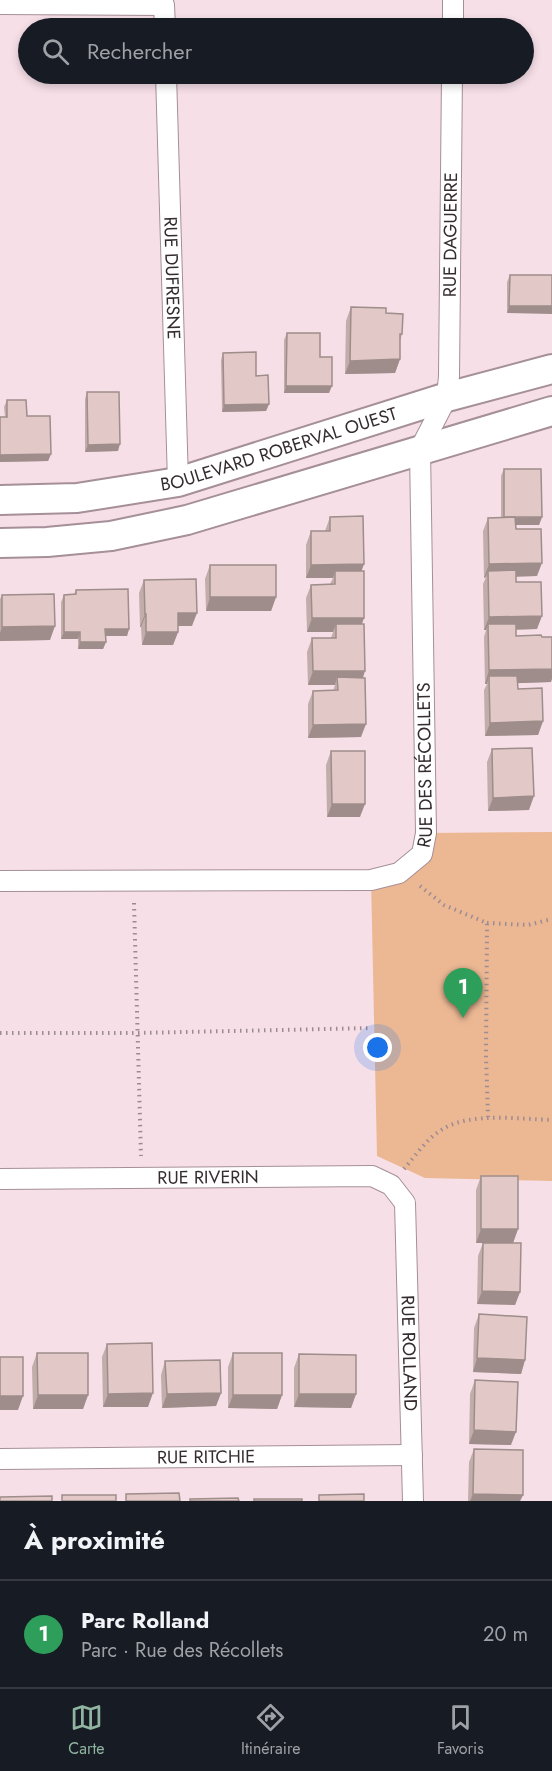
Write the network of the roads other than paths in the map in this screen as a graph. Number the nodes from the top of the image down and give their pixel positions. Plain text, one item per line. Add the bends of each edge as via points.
1 (453, 0) edge
2 (0, 4) edge
3 (165, 18) edge
4 (453, 18) edge
5 (166, 84) edge
6 (452, 84) edge
7 (552, 369) edge
8 (447, 397) junction
9 (552, 411) edge
10 (420, 449) junction
11 (178, 482) junction
12 (0, 500) edge
13 (0, 543) edge
14 (0, 881) edge
15 (0, 1179) edge
16 (405, 1203) joint
17 (412, 1455) junction
18 (0, 1459) edge
19 (413, 1501) edge

1 - 4 street
2 - 3 street via 164,5
5 - 11 street, RUE DUFRESNE
6 - 8 street, RUE DAGUERRE
7 - 8 street, BOULEVARD ROBERVAL OUEST
8 - 10 street, RUE DES RÉCOLLETS
8 - 11 street, BOULEVARD ROBERVAL OUEST
9 - 10 street
10 - 13 street via 187,520 111,536
10 - 14 street, RUE DES RÉCOLLETS via 426,833 422,854 399,873 371,880
11 - 12 street, BOULEVARD ROBERVAL OUEST via 77,498
15 - 16 street, RUE RIVERIN via 372,1176 391,1185
16 - 17 street, RUE ROLLAND
17 - 18 street, RUE RITCHIE
17 - 19 street, RUE ROLLAND

